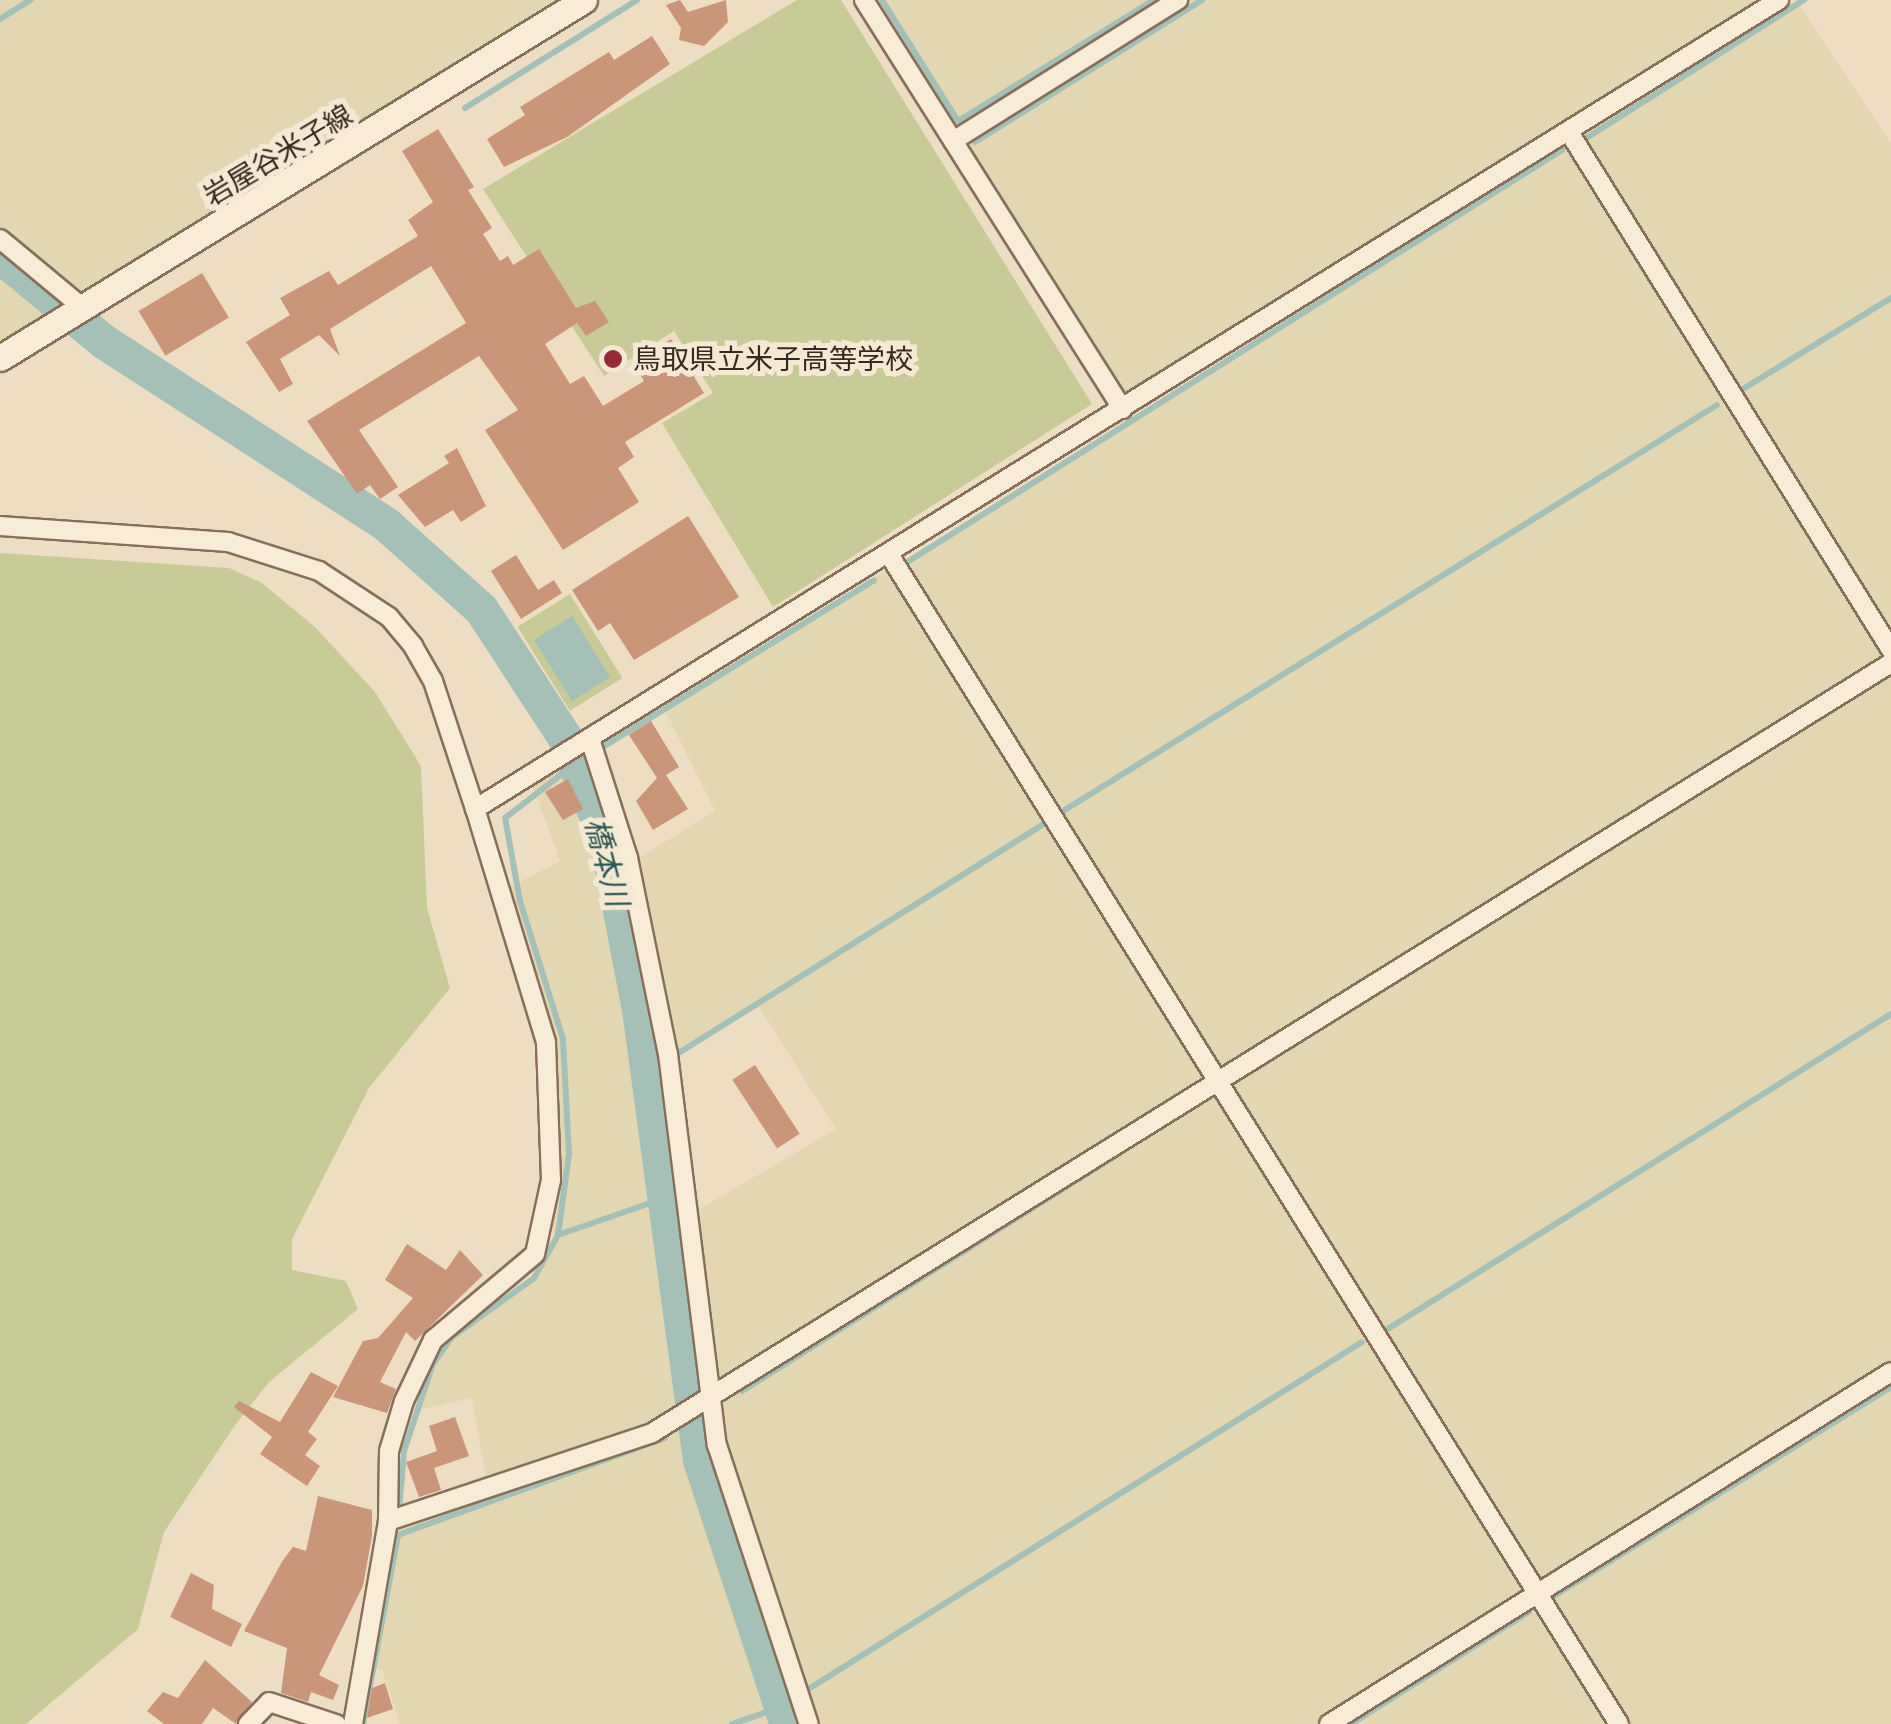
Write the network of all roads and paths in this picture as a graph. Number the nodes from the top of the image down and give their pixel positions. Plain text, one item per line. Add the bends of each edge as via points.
1 (584, 0) edge
2 (864, 0) edge
3 (1178, 0) edge
4 (1779, 0) edge
5 (1569, 132) junction
6 (953, 141) junction
7 (0, 239) edge
8 (73, 314) junction
9 (0, 358) edge
10 (1124, 409) junction
11 (0, 526) edge
12 (890, 556) junction
13 (1891, 650) edge
14 (1891, 663) edge
15 (588, 744) junction
16 (475, 809) junction
17 (1217, 1082) junction
18 (1891, 1372) edge
19 (711, 1397) junction
20 (388, 1522) junction
21 (1536, 1592) junction
22 (248, 1724) edge
23 (336, 1724) edge
24 (353, 1724) edge
25 (809, 1724) edge
26 (1329, 1724) edge
27 (1619, 1724) edge

1 - 8 main road, 岩屋谷米子線
2 - 6 street
3 - 6 street
4 - 5 street
5 - 10 street
5 - 13 street
6 - 10 street
7 - 8 street
8 - 9 main road, 岩屋谷米子線
10 - 12 street
11 - 16 street via 228,542 284,554 331,578 388,616 419,656
12 - 15 street
12 - 17 street
14 - 17 street
15 - 16 street
15 - 19 street via 628,858 668,1054
16 - 20 street via 546,1042 552,1180 526,1268 446,1325 422,1356 390,1450
17 - 19 street
17 - 21 street
18 - 21 street
19 - 20 street via 634,1440
19 - 25 street via 718,1445
20 - 24 street
21 - 26 street
21 - 27 street
22 - 23 street via 269,1702

